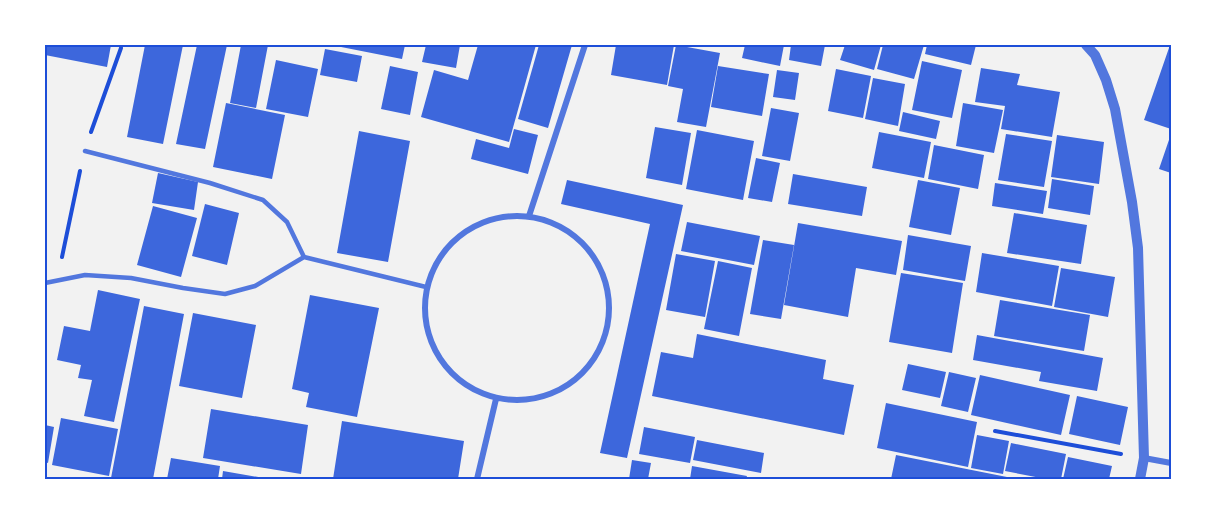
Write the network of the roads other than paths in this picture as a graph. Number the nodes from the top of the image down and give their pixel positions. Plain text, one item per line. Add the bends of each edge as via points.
1 (585, 45) edge
2 (1086, 45) edge
3 (85, 151) dead end
4 (529, 216) junction
5 (304, 257) junction
6 (45, 283) edge
7 (426, 287) junction
8 (496, 399) junction
9 (1144, 458) junction
10 (1171, 463) edge
11 (477, 479) edge
12 (1140, 479) edge

1 - 4 street
2 - 9 street via 1095,55 1115,109 1132,202 1138,248
3 - 5 lane via 263,200 287,222
4 - 7 street via 502,216 476,224 453,239 436,261
4 - 8 street via 558,224 582,241 600,266 608,294 608,324 598,352 580,376 555,392 526,400
5 - 6 lane via 255,286 225,294 131,278 85,275
5 - 7 lane
7 - 8 street via 424,316 432,344 447,369 470,388
8 - 11 street
9 - 10 street
9 - 12 street

